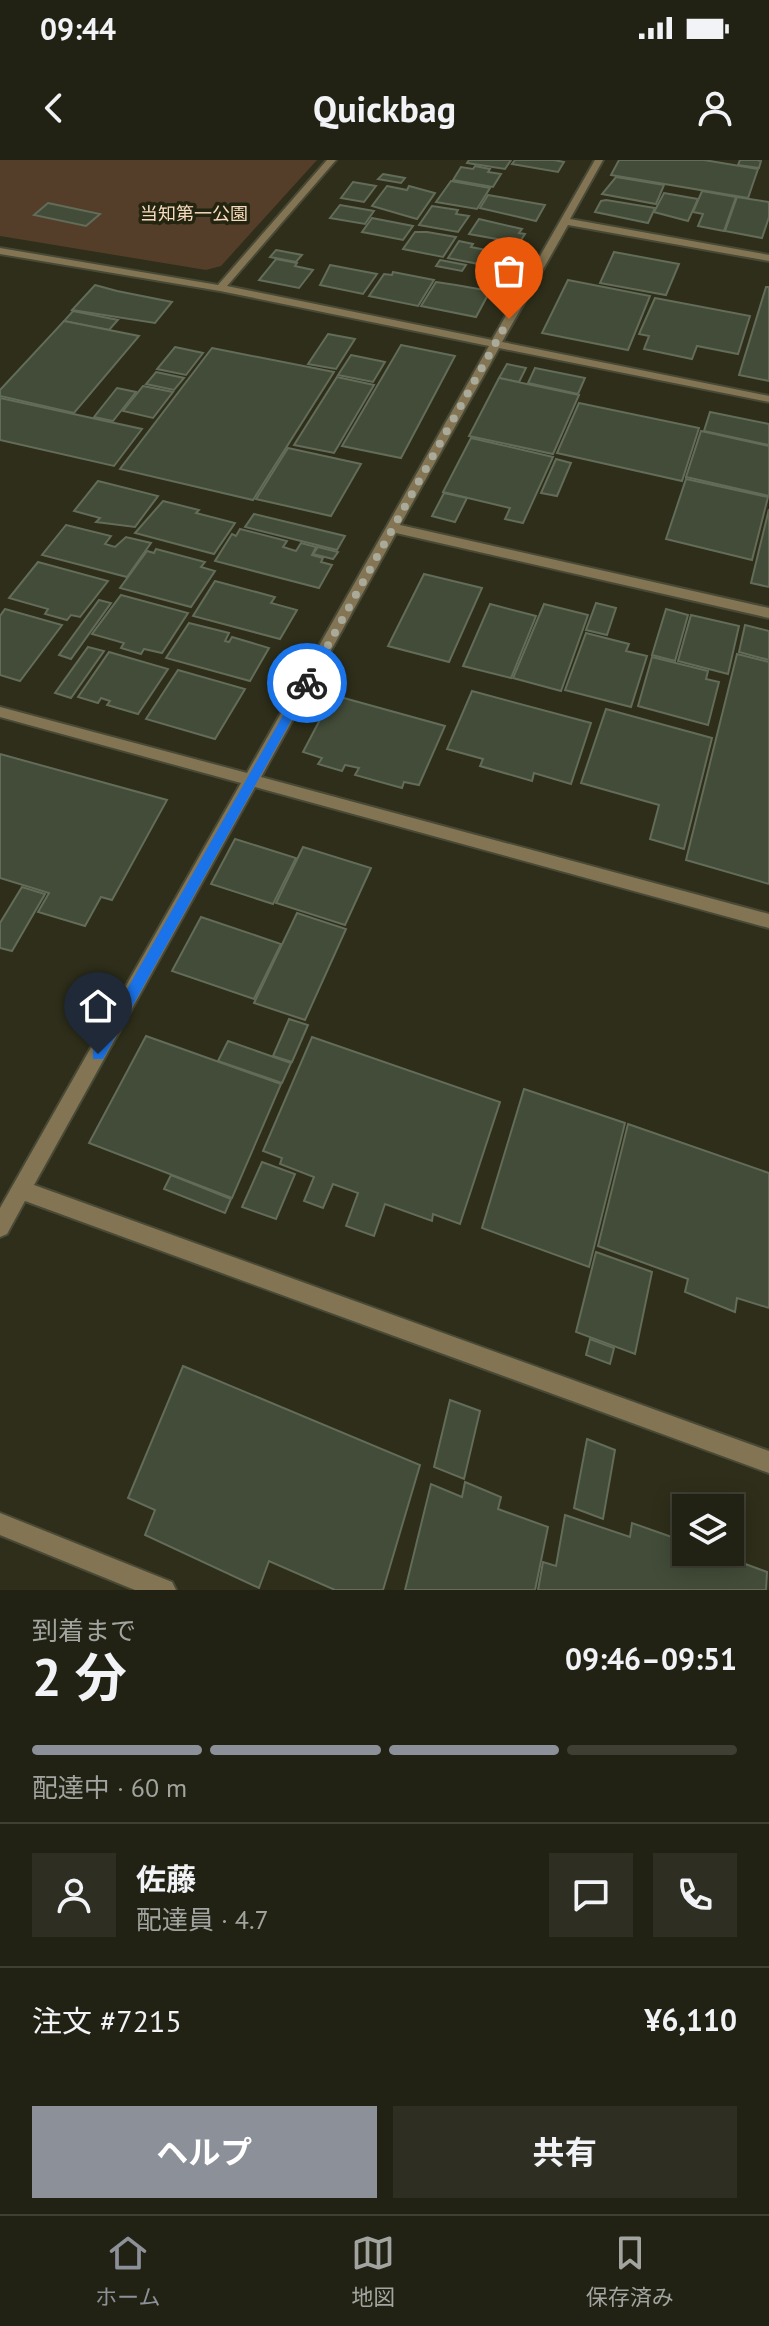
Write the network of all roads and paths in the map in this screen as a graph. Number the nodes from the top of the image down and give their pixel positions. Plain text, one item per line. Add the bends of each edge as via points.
1 (332, 160) edge
2 (599, 160) edge
3 (564, 221) junction
4 (0, 251) edge
5 (769, 258) edge
6 (220, 288) junction
7 (495, 343) junction
8 (769, 399) edge
9 (393, 528) junction
10 (769, 613) edge
11 (0, 712) edge
12 (252, 781) junction
13 (769, 921) edge
14 (21, 1190) junction
15 (0, 1227) edge
16 (769, 1462) edge
17 (0, 1524) edge
18 (164, 1590) edge

1 - 6 street
2 - 3 street
3 - 5 street
3 - 7 street
4 - 6 street
6 - 7 street
7 - 8 street
7 - 9 street
9 - 10 street
9 - 12 street
11 - 12 street
12 - 13 street
12 - 14 street
14 - 15 street
14 - 16 street
17 - 18 street

